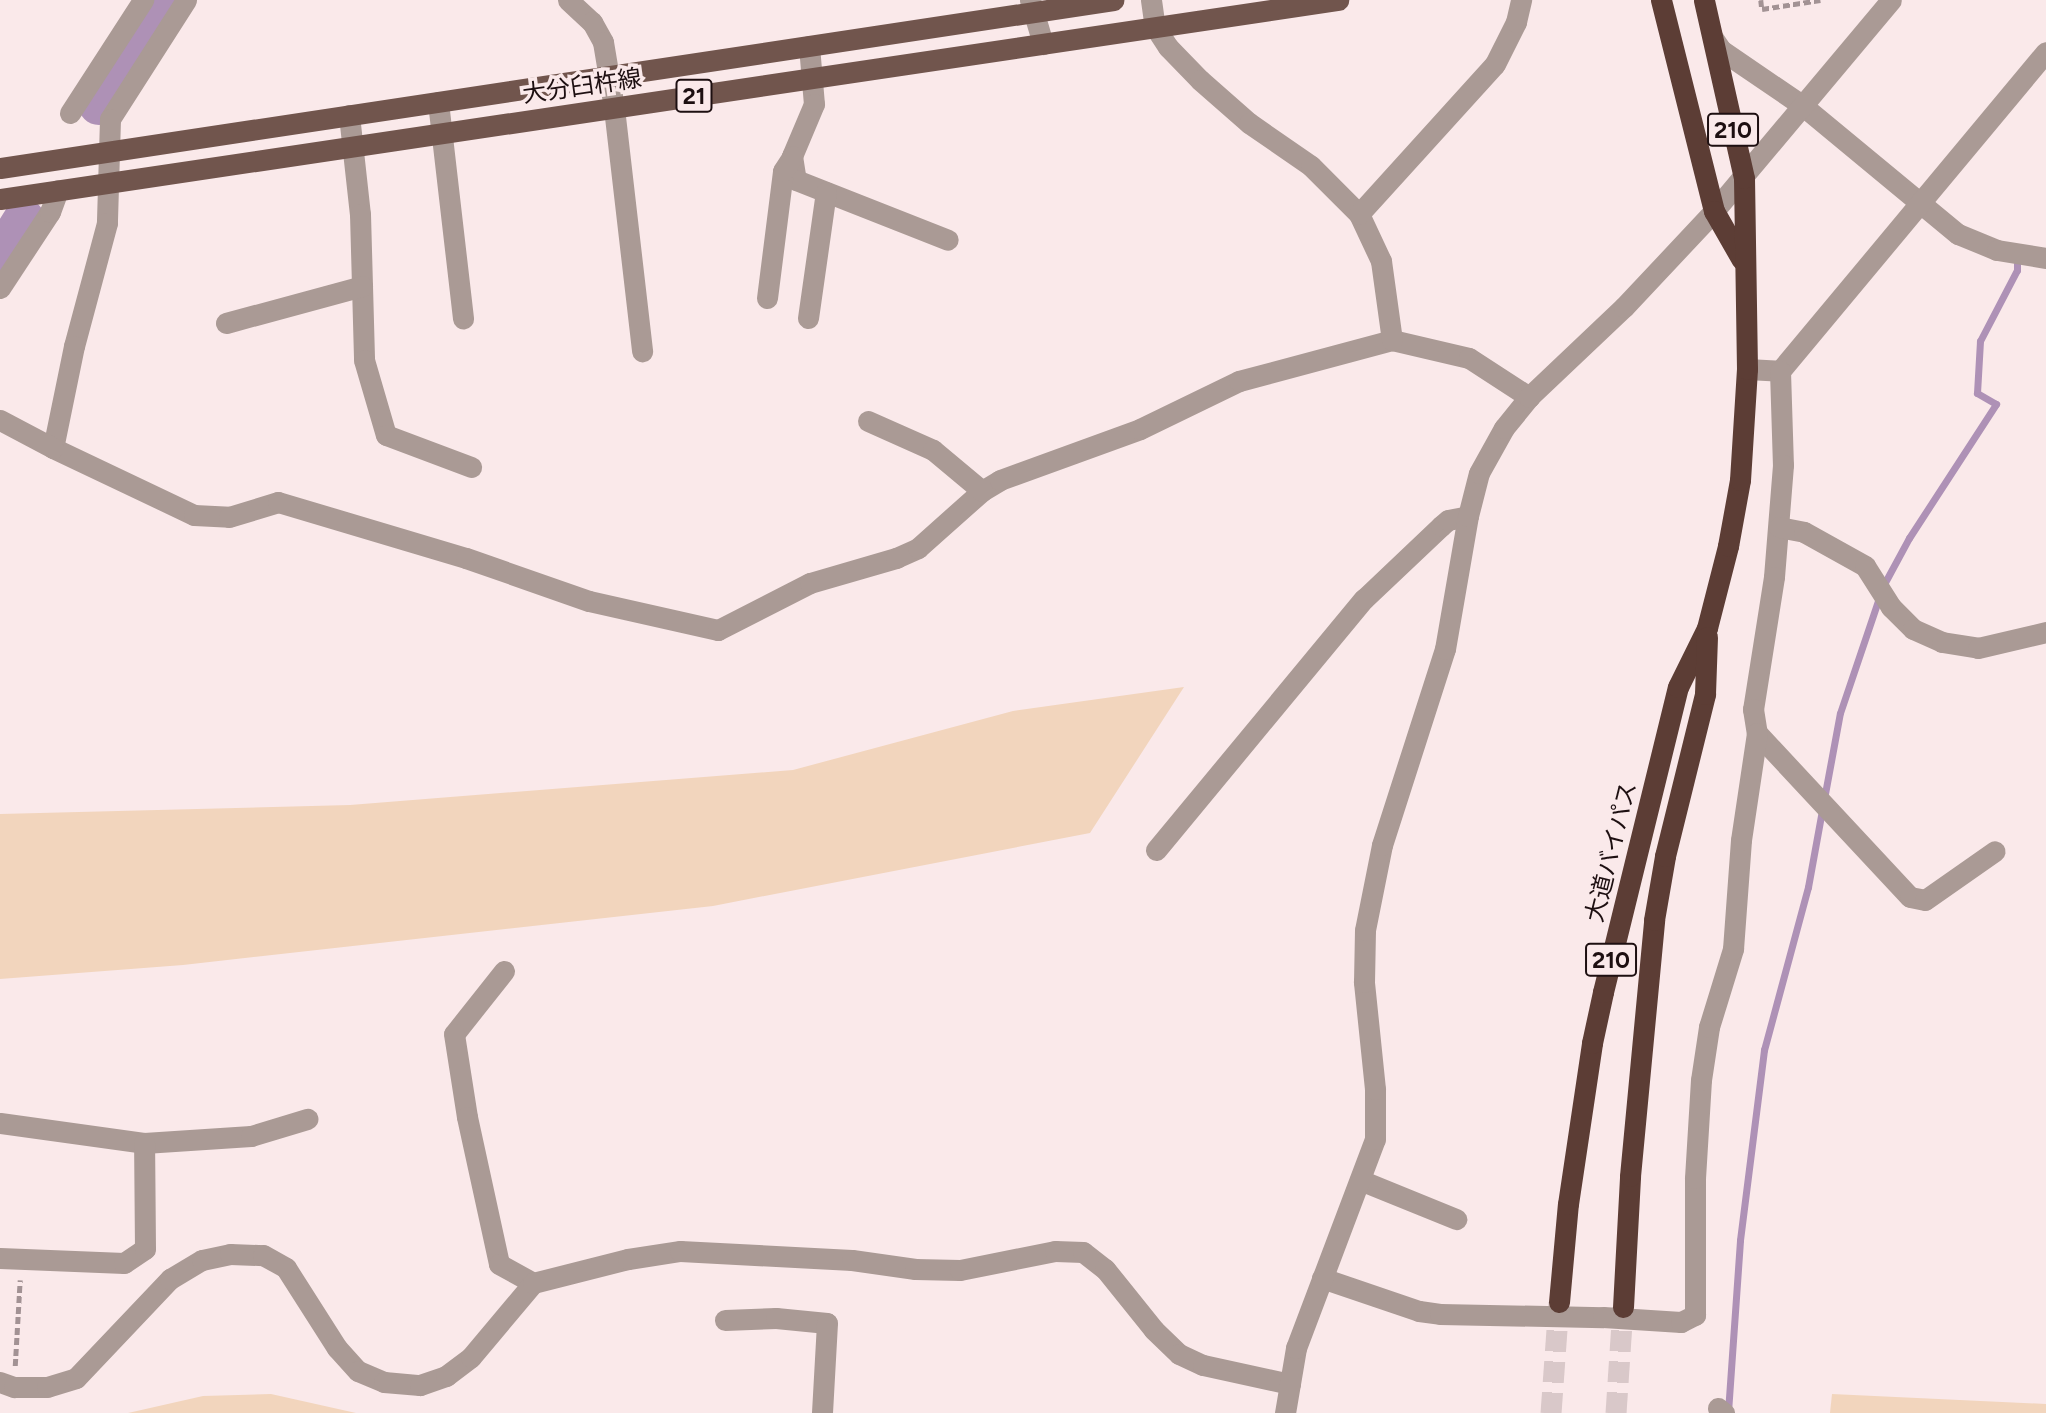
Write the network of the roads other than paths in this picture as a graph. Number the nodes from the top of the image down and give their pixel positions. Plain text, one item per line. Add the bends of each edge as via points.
1 (143, 0) edge
2 (186, 0) edge
3 (568, 0) edge
4 (1113, 0) edge
5 (1151, 0) edge
6 (1338, 0) edge
7 (1521, 0) edge
8 (1661, 0) edge
9 (1704, 0) edge
10 (1891, 0) edge
11 (1033, 6) edge
12 (1155, 27) junction
13 (1713, 38) junction
14 (1043, 44) junction
15 (809, 46) junction
16 (2046, 52) edge
17 (608, 76) junction
18 (813, 78) junction
19 (438, 102) junction
20 (1803, 106) junction
21 (614, 108) junction
22 (70, 113) dead end
23 (349, 115) junction
24 (444, 133) junction
25 (353, 146) junction
26 (108, 152) junction
27 (792, 156) junction
28 (0, 168) edge
29 (1744, 178) junction
30 (109, 182) junction
31 (58, 190) junction
32 (826, 192) junction
33 (0, 199) edge
34 (1921, 202) junction
35 (1714, 211) junction
36 (1359, 214) junction
37 (948, 240) dead end
38 (2046, 258) edge
39 (1743, 262) junction
40 (362, 286) junction
41 (0, 288) edge
42 (767, 298) dead end
43 (808, 318) dead end
44 (463, 319) dead end
45 (226, 323) dead end
46 (1392, 340) junction
47 (642, 351) dead end
48 (1747, 369) junction
49 (1780, 371) junction
50 (1529, 397) junction
51 (0, 420) edge
52 (868, 421) dead end
53 (53, 448) junction
54 (471, 467) dead end
55 (982, 491) junction
56 (1468, 516) junction
57 (1779, 527) junction
58 (1707, 628) junction
59 (2046, 632) edge
60 (1757, 733) junction
61 (1156, 850) dead end
62 (1996, 851) dead end
63 (504, 971) dead end
64 (307, 1119) dead end
65 (0, 1123) edge
66 (144, 1143) junction
67 (1360, 1180) junction
68 (1456, 1219) dead end
69 (0, 1258) edge
70 (1322, 1278) junction
71 (533, 1283) junction
72 (1559, 1302) tunnel mouth
73 (1623, 1307) tunnel mouth
74 (725, 1320) dead end
75 (1290, 1384) junction
76 (7, 1385) edge
77 (822, 1413) edge
78 (1285, 1413) edge

1 - 22 street
2 - 26 street via 110,119
3 - 17 street via 592,22 603,42
4 - 11 main road, 大分臼杵線 / 21
5 - 12 street
6 - 12 main road, 大分臼杵線 / 21
7 - 36 street via 1516,22 1495,64
8 - 35 highway, 大道バイパス / 210
9 - 13 highway, 大道バイパス / 210
10 - 20 street
11 - 14 street
11 - 15 main road, 大分臼杵線 / 21
12 - 14 main road, 大分臼杵線 / 21
12 - 36 street via 1200,80 1249,123 1311,166
13 - 20 street via 1721,50
13 - 29 highway, 大道バイパス / 210
14 - 18 main road, 大分臼杵線 / 21
15 - 17 main road, 大分臼杵線 / 21
15 - 18 street
16 - 34 street
17 - 19 main road, 大分臼杵線 / 21
17 - 21 street
18 - 21 main road, 大分臼杵線 / 21
18 - 27 street via 814,104
19 - 23 main road, 大分臼杵線 / 21
19 - 24 street
20 - 29 street
20 - 34 street
21 - 24 main road, 大分臼杵線 / 21
21 - 47 street
23 - 25 street
23 - 26 main road, 大分臼杵線 / 21
24 - 25 main road, 大分臼杵線 / 21
24 - 44 street
25 - 30 main road, 大分臼杵線 / 21
25 - 40 street
26 - 28 main road, 大分臼杵線 / 21
26 - 30 street
27 - 32 street via 796,180
27 - 42 street via 783,171
29 - 35 street
29 - 39 highway, 大道バイパス / 210
30 - 31 main road, 大分臼杵線 / 21
30 - 53 street via 107,223
31 - 33 main road, 大分臼杵線 / 21
31 - 41 street via 50,212
32 - 37 street
32 - 43 street
34 - 38 street via 1958,234 1997,250
34 - 49 street
35 - 39 highway, 大道バイパス / 210
35 - 50 street via 1624,307
36 - 46 street via 1381,261
39 - 48 highway, 大道バイパス / 210
40 - 45 street
40 - 54 street via 364,359 386,435
46 - 50 street via 1469,358
46 - 55 street via 1239,381 1140,429 1000,480
48 - 49 street
48 - 58 highway, 大道バイパス / 210 via 1740,480
49 - 57 street via 1784,434
50 - 56 street via 1488,453
51 - 53 street
52 - 55 street via 933,450
53 - 55 street via 194,515 229,517 278,502 466,558 589,601 718,631 810,583 918,548
56 - 61 street via 1448,520 1364,600
56 - 67 street via 1445,649 1382,845 1365,930 1364,982 1376,1139
57 - 59 street via 1804,532 1865,566 1891,607 1913,629 1942,642 1978,648
57 - 60 street via 1753,709
58 - 72 highway, 大道バイパス / 210 via 1678,687 1603,992 1568,1204
58 - 73 highway, 大道バイパス / 210 via 1705,694 1654,920
60 - 62 street via 1910,897 1925,900
60 - 70 street via 1741,840 1733,948 1709,1027 1701,1080 1695,1315 1681,1322 1440,1314
63 - 71 street via 454,1034 499,1264
64 - 66 street via 251,1136
65 - 66 street
66 - 69 street via 145,1248 124,1263
67 - 68 street
67 - 70 street
70 - 75 street via 1296,1348
71 - 75 street via 680,1251 960,1270 1055,1251 1083,1252 1105,1269 1179,1354 1203,1365
71 - 76 street via 471,1356 446,1376 420,1385 384,1382 358,1371 337,1348 286,1268 263,1255 230,1254 202,1260 170,1279 76,1378 47,1387
74 - 77 street via 827,1323
75 - 78 street

